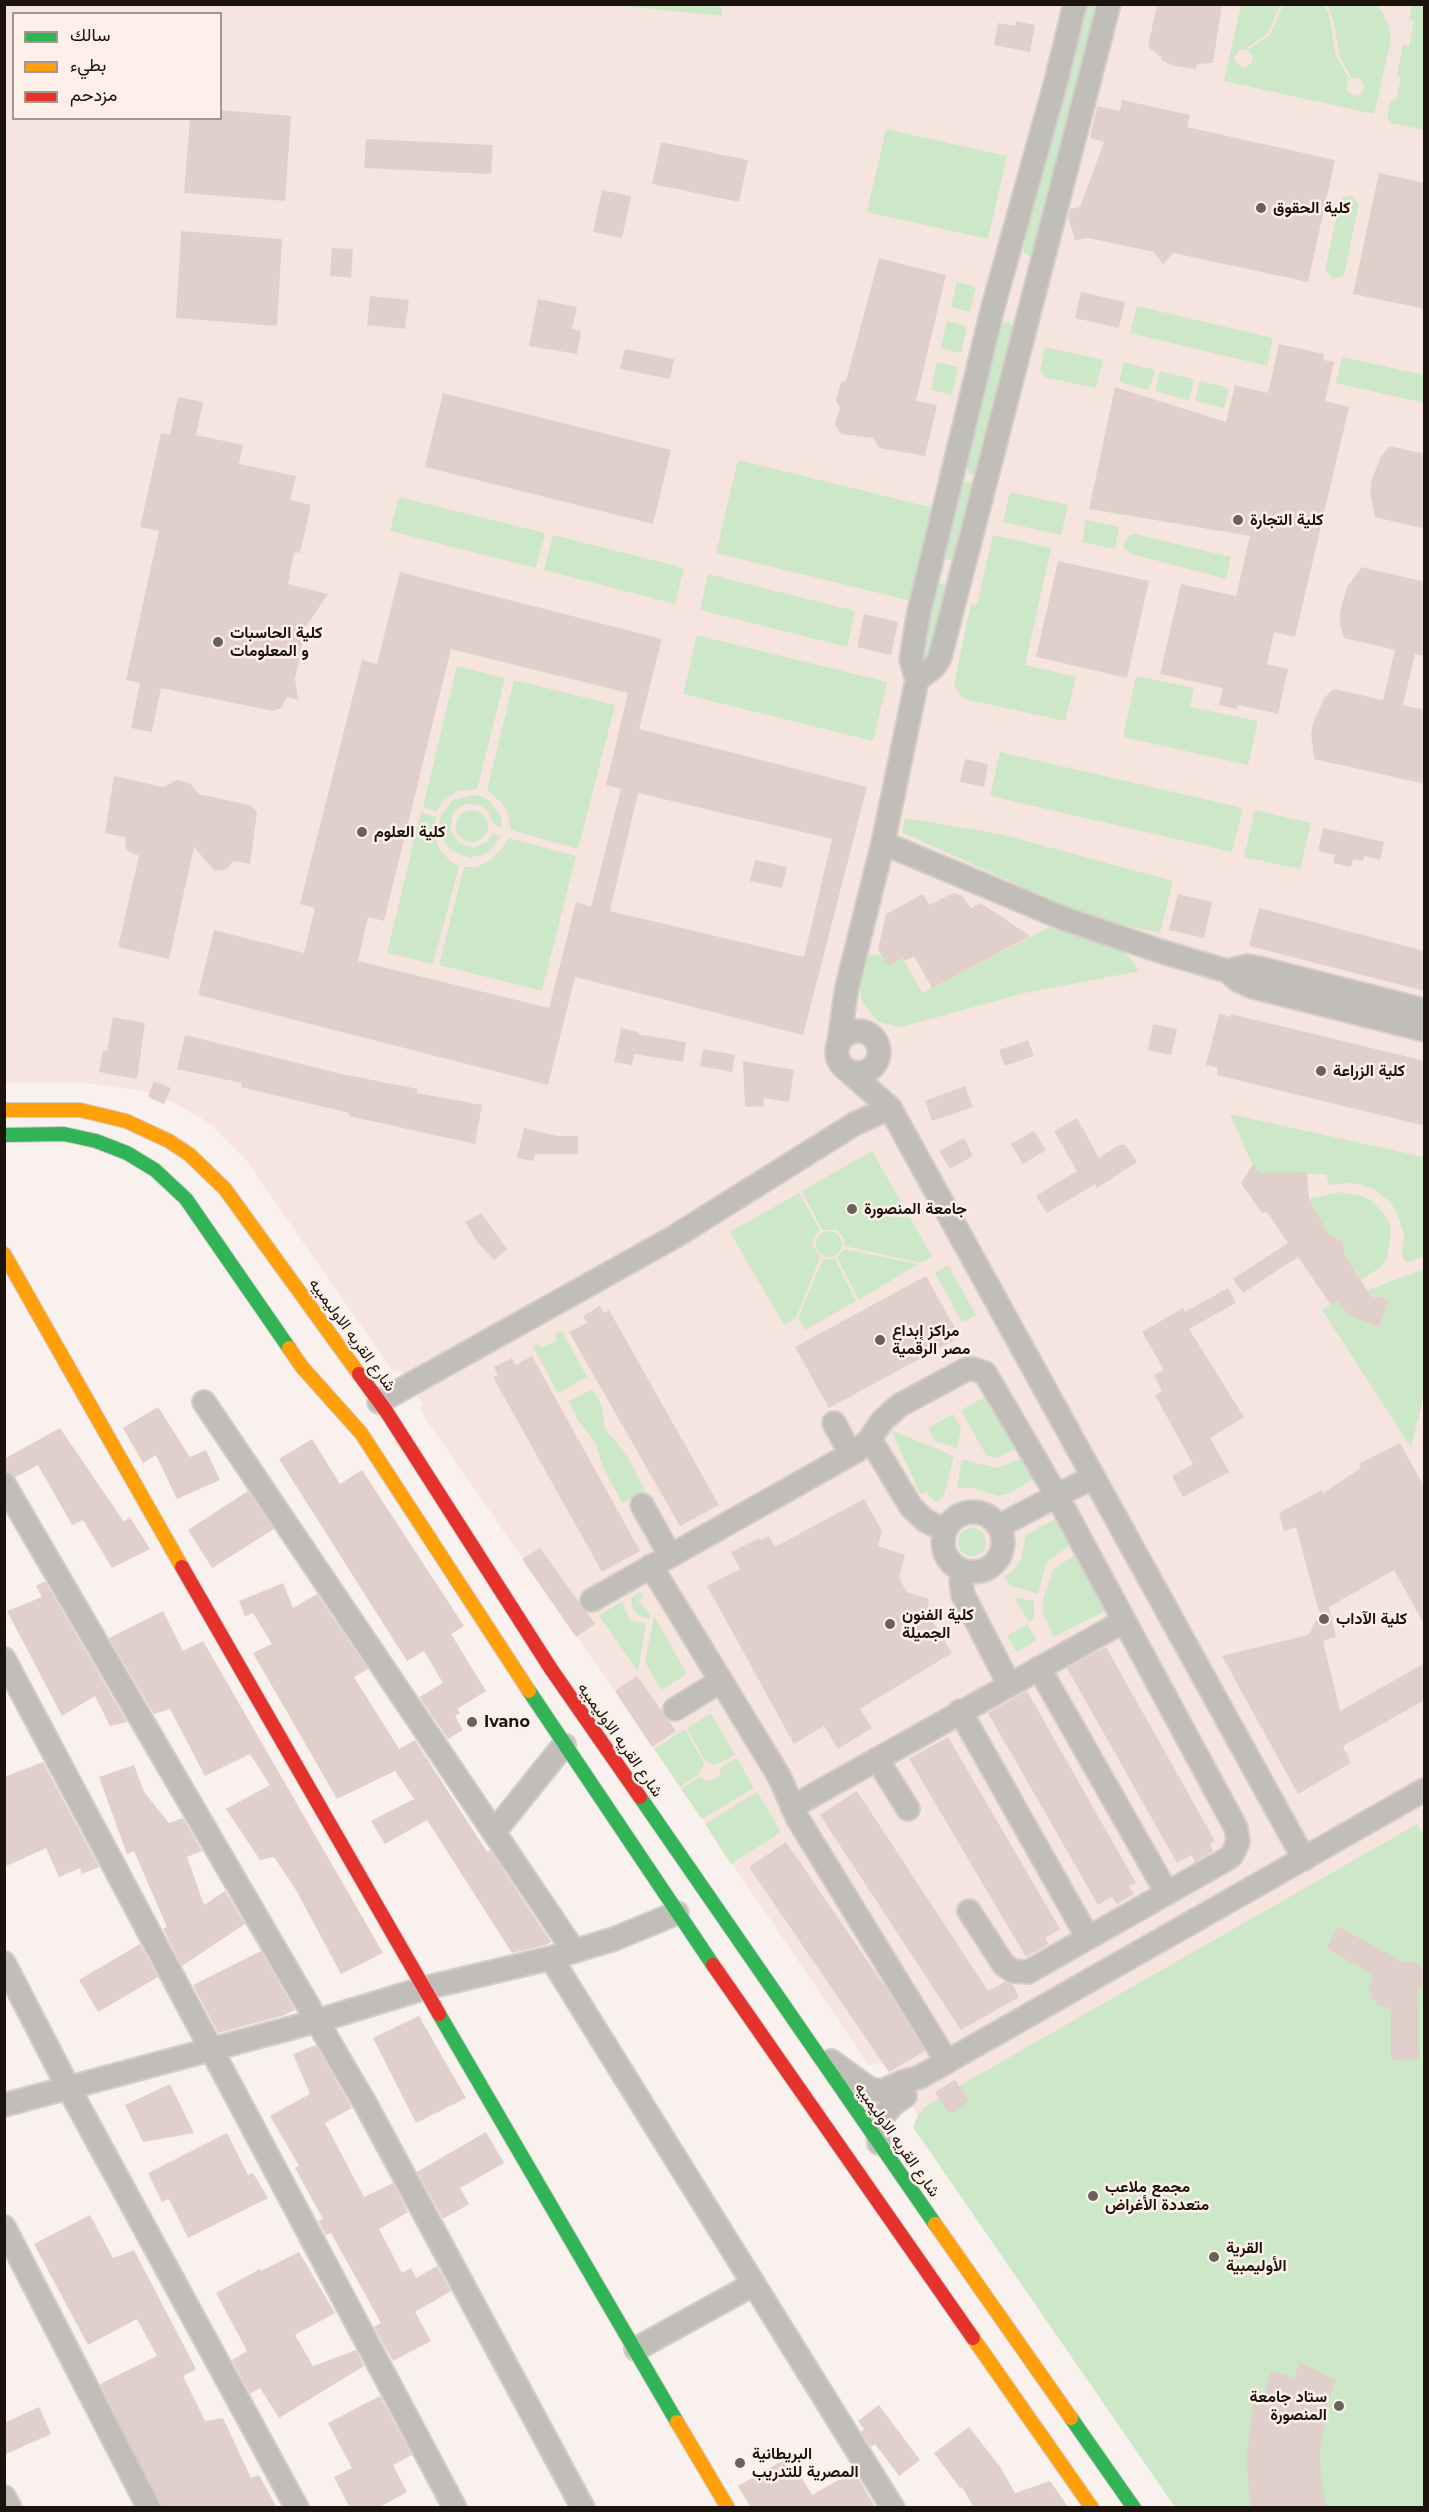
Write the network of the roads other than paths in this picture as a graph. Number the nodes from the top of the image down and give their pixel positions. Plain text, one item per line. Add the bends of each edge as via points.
1 (1076, 4) edge
2 (1109, 4) edge
3 (929, 568) junction
4 (961, 576) junction
5 (917, 680) junction
6 (883, 843) junction
7 (1227, 971) junction
8 (847, 998) junction
9 (1425, 1010) edge
10 (1425, 1030) edge
11 (839, 1041) junction
12 (875, 1043) junction
13 (846, 1069) junction
14 (890, 1108) junction
15 (4, 1110) edge
16 (4, 1134) edge
17 (203, 1181) junction
18 (186, 1199) junction
19 (4, 1254) edge
20 (204, 1402) dead end
21 (379, 1402) junction
22 (834, 1423) dead end
23 (870, 1439) junction
24 (851, 1454) junction
25 (1093, 1477) junction
26 (4, 1484) edge
27 (1057, 1496) junction
28 (642, 1505) dead end
29 (999, 1526) junction
30 (945, 1530) junction
31 (661, 1561) junction
32 (963, 1571) junction
33 (592, 1600) dead end
34 (1124, 1620) junction
35 (4, 1659) edge
36 (1039, 1668) junction
37 (539, 1678) junction
38 (721, 1681) junction
39 (1010, 1684) junction
40 (675, 1709) dead end
41 (960, 1711) junction
42 (564, 1745) junction
43 (877, 1759) junction
44 (1425, 1790) edge
45 (792, 1807) junction
46 (908, 1809) dead end
47 (494, 1832) junction
48 (1304, 1859) junction
49 (1167, 1893) junction
50 (969, 1911) dead end
51 (677, 1912) junction
52 (1088, 1938) junction
53 (574, 1951) junction
54 (551, 1959) junction
55 (4, 1963) edge
56 (425, 1988) junction
57 (317, 2021) junction
58 (209, 2048) junction
59 (813, 2048) junction
60 (947, 2062) junction
61 (68, 2087) junction
62 (907, 2087) junction
63 (4, 2104) edge
64 (879, 2143) junction
65 (4, 2227) edge
66 (754, 2284) junction
67 (636, 2349) junction
68 (4, 2497) edge
69 (10, 2508) edge
70 (148, 2508) edge
71 (297, 2508) edge
72 (455, 2508) edge
73 (583, 2508) edge
74 (728, 2508) edge
75 (893, 2508) edge
76 (1092, 2508) edge
77 (1134, 2508) edge

1 - 3 street via 993,307
2 - 4 street
3 - 4 street
3 - 5 street via 912,650
4 - 5 street via 940,657
5 - 6 street
6 - 7 street via 1065,919
6 - 8 street
7 - 9 street via 1248,966 1259,968
7 - 10 street via 1253,987
8 - 11 street
8 - 12 street
11 - 12 street via 856,1030
11 - 13 street via 837,1055
12 - 13 street via 876,1064 871,1069 858,1073
12 - 14 street
13 - 14 street
14 - 21 street via 856,1124 674,1237
14 - 25 street
15 - 17 main road, شارع القريه الاوليمبيه via 80,1110 126,1121 169,1141
16 - 18 main road, شارع القريه الاوليمبيه via 64,1134 96,1141 127,1153 154,1170
17 - 18 main road
17 - 21 main road, شارع القريه الاوليمبيه via 244,1213
18 - 37 main road, شارع القريه الاوليمبيه via 302,1367 361,1433
19 - 56 main road
20 - 47 street
21 - 37 main road, شارع القريه الاوليمبيه
22 - 24 street
23 - 24 street
23 - 27 street via 882,1420 900,1405 973,1368 989,1378
23 - 30 street via 911,1507 926,1521
24 - 31 street
25 - 27 street
25 - 48 street
26 - 57 street
27 - 29 street
27 - 34 street
28 - 31 street
29 - 30 street via 987,1515 970,1512 955,1517
29 - 32 street via 1003,1542 999,1557 979,1572
30 - 32 street via 945,1554
31 - 33 street
31 - 38 street
32 - 39 street via 963,1595
34 - 36 street
34 - 49 street via 1238,1834 1232,1855
35 - 58 street
36 - 39 street
36 - 49 street
37 - 42 main road, شارع القريه الاوليمبيه
37 - 59 main road, شارع القريه الاوليمبيه
38 - 40 street
38 - 45 street via 779,1776
39 - 41 street
41 - 43 street
41 - 52 street
42 - 47 street
42 - 51 main road, شارع القريه الاوليمبيه
43 - 45 street
43 - 46 street
44 - 48 street
45 - 60 street
47 - 53 street
48 - 60 street
49 - 52 street
50 - 52 street via 1004,1965 1018,1973 1028,1972
51 - 53 street
51 - 76 main road, شارع القريه الاوليمبيه
53 - 54 street
54 - 56 street
54 - 66 street
55 - 61 street
56 - 57 street
56 - 67 main road
57 - 58 street
57 - 73 street
58 - 61 street
58 - 72 street
59 - 62 street via 870,2090
59 - 64 main road, شارع القريه الاوليمبيه
60 - 62 street
61 - 63 street
61 - 71 street
62 - 64 street via 882,2117
64 - 77 main road, شارع القريه الاوليمبيه
65 - 70 street
66 - 67 street
66 - 75 street
67 - 74 main road
68 - 69 street

